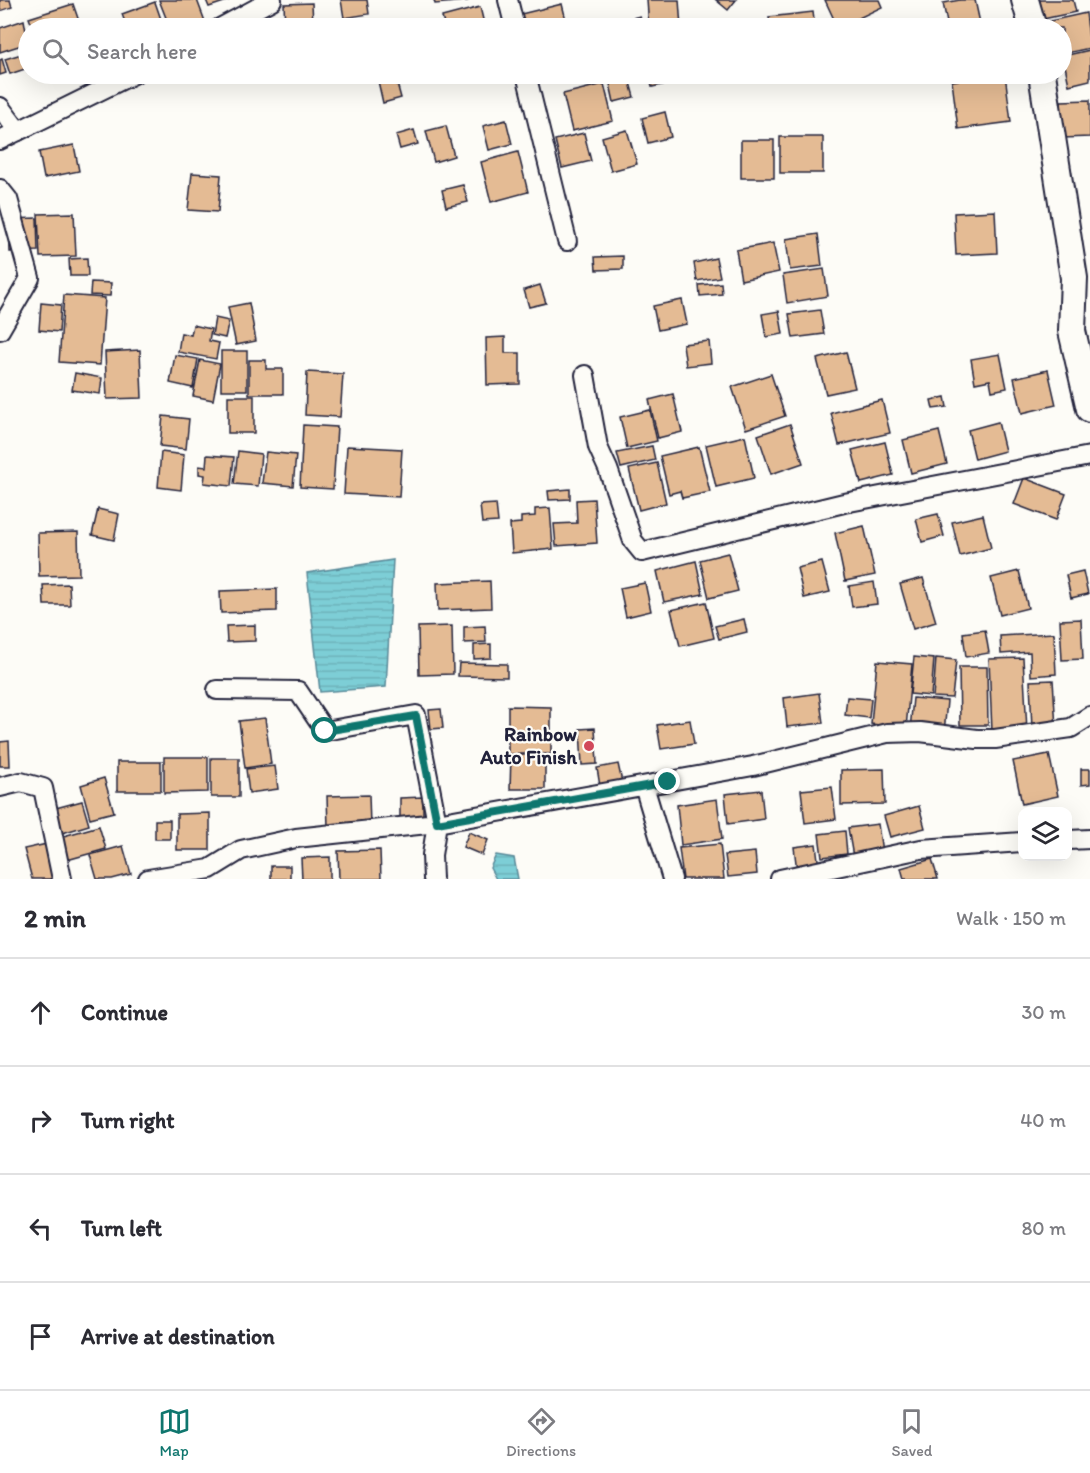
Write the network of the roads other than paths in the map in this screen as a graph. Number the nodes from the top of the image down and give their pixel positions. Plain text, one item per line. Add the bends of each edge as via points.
1 (272, 0) edge
2 (508, 0) edge
3 (1025, 0) edge
4 (239, 18) edge
5 (512, 18) edge
6 (1030, 18) edge
7 (114, 84) edge
8 (528, 84) edge
9 (1044, 84) edge
10 (0, 107) edge
11 (18, 131) junction
12 (0, 140) edge
13 (0, 189) edge
14 (567, 241) dead end
15 (0, 330) edge
16 (585, 375) dead end
17 (1090, 409) edge
18 (1090, 456) edge
19 (217, 690) dead end
20 (1090, 716) edge
21 (644, 786) junction
22 (0, 787) edge
23 (437, 823) junction
24 (1090, 839) edge
25 (1072, 840) edge
26 (1018, 842) edge
27 (62, 879) edge
28 (148, 879) edge
29 (433, 879) edge
30 (672, 879) edge
31 (780, 879) edge

1 - 4 street
2 - 5 street
3 - 6 main road
7 - 11 street
8 - 14 street
9 - 17 main road via 1074,278 1072,331
10 - 11 street
11 - 12 street
13 - 15 street via 8,199 30,278
16 - 18 street via 598,447 633,541 642,552 844,503
19 - 23 street via 298,691 325,731 416,716
20 - 21 street via 1071,728 995,738 920,732 887,734 753,766
21 - 23 street
21 - 30 street
22 - 27 street via 21,782 43,788
23 - 28 street via 296,838 241,850 210,869
23 - 29 street
24 - 25 street
26 - 31 street via 921,849

